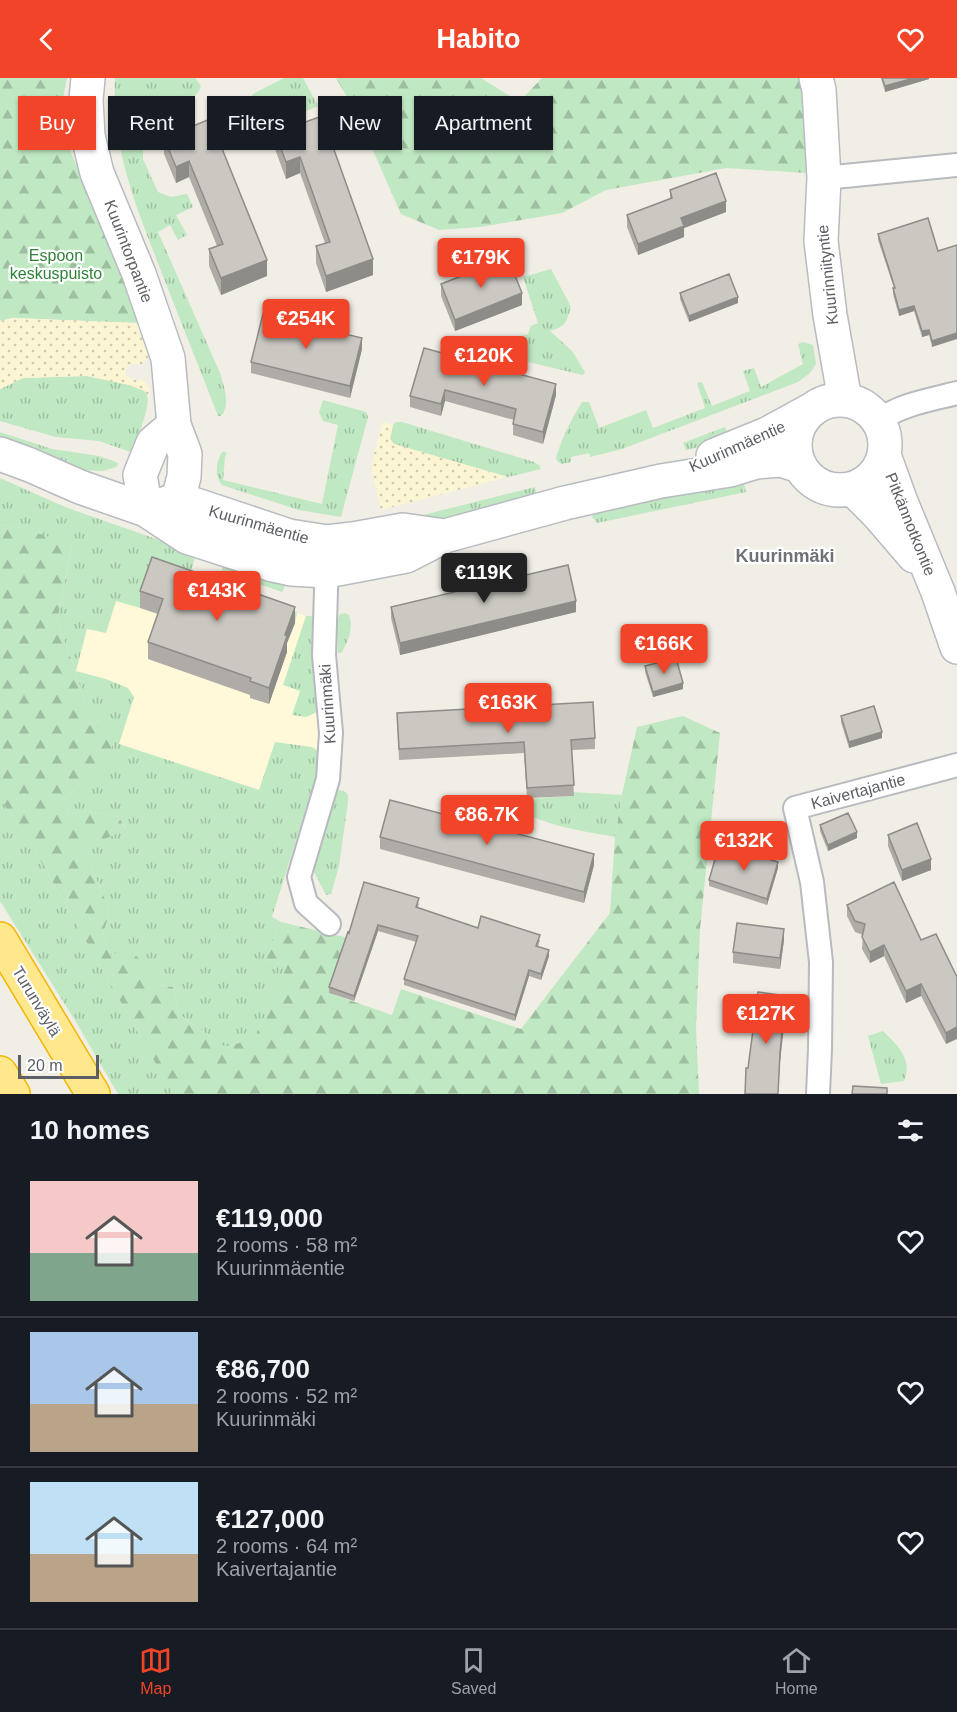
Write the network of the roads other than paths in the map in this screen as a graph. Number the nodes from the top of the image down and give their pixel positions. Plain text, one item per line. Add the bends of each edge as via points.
1 (88, 78) edge
2 (816, 78) edge
3 (957, 165) edge
4 (824, 178) junction
5 (957, 393) edge
6 (845, 400) junction
7 (811, 410) junction
8 (878, 421) junction
9 (174, 425) junction
10 (0, 454) edge
11 (884, 455) junction
12 (800, 466) junction
13 (662, 481) junction
14 (853, 489) junction
15 (178, 500) junction
16 (146, 510) junction
17 (327, 556) junction
18 (938, 592) junction
19 (957, 647) edge
20 (957, 765) edge
21 (329, 924) dead end
22 (0, 939) edge
23 (0, 1073) edge
24 (13, 1094) edge
25 (93, 1094) edge
26 (818, 1094) edge

1 - 9 street, Kuurintorpantie via 88,136 98,173 168,358
2 - 4 street, Kuurinniityntie
3 - 4 street
4 - 6 street, Kuurinniityntie via 821,241
5 - 8 street via 891,411
6 - 7 street via 827,401
6 - 8 street via 862,405
7 - 12 street via 796,432
7 - 13 street, Kuurinmäentie
8 - 11 street via 885,437
9 - 15 street, Kuurintorpantie via 185,454
9 - 16 street via 153,443 140,475
10 - 16 street, Kuurinmäentie
11 - 14 street via 875,474
11 - 18 street, Pitkännotkontie
12 - 13 street, Kuurinmäentie via 781,460 756,462
12 - 14 street via 818,485 835,490
13 - 17 street, Kuurinmäentie via 445,536 403,530 353,539
14 - 18 street, Pitkännotkontie via 919,562
15 - 16 street
15 - 17 street, Kuurinmäentie via 289,536
16 - 17 street, Kuurinmäentie via 187,537 273,565 291,568
17 - 21 street, Kuurinmäki via 324,655 331,733 328,779 299,877 306,903
18 - 19 street, Pitkännotkontie
20 - 26 street, Kaivertajantie via 795,808 812,882 821,962
22 - 25 highway, Turunväylä
23 - 24 highway

